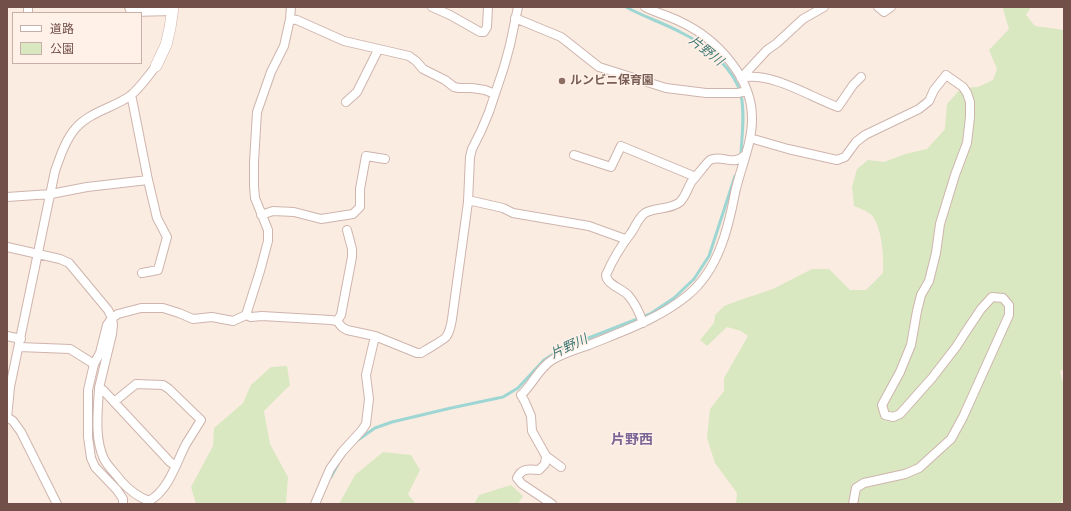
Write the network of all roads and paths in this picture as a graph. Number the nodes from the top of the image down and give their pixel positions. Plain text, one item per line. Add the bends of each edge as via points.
1 (291, 7) edge
2 (432, 7) edge
3 (488, 7) edge
4 (518, 7) edge
5 (645, 7) edge
6 (824, 7) edge
7 (878, 7) edge
8 (891, 7) edge
9 (173, 9) edge
10 (130, 11) edge
11 (515, 18) junction
12 (290, 20) junction
13 (378, 50) junction
14 (156, 66) joint
15 (861, 77) dead end
16 (742, 78) junction
17 (743, 92) junction
18 (495, 94) junction
19 (130, 96) junction
20 (346, 102) dead end
21 (750, 138) junction
22 (574, 155) dead end
23 (745, 155) junction
24 (385, 159) dead end
25 (695, 178) junction
26 (148, 180) junction
27 (51, 194) junction
28 (7, 198) edge
29 (468, 200) junction
30 (261, 215) junction
31 (347, 230) dead end
32 (625, 239) junction
33 (7, 247) edge
34 (39, 254) junction
35 (142, 273) dead end
36 (246, 315) junction
37 (112, 318) junction
38 (642, 320) junction
39 (337, 322) junction
40 (7, 336) edge
41 (375, 336) junction
42 (20, 343) junction
43 (94, 364) junction
44 (99, 388) junction
45 (114, 402) junction
46 (7, 418) edge
47 (546, 456) junction
48 (176, 466) junction
49 (561, 466) dead end
50 (57, 504) edge
51 (123, 504) edge
52 (315, 504) edge
53 (552, 504) edge
54 (853, 504) edge

1 - 12 street
2 - 3 street via 484,32 487,26
4 - 11 street
5 - 16 street via 698,32 725,55
6 - 16 street via 803,19 767,50
7 - 8 street via 884,12
9 - 10 street
9 - 14 street via 166,45
11 - 17 street via 561,37 599,67 666,88
11 - 18 street via 510,45
12 - 13 street via 297,20 344,41
12 - 30 street via 284,46 271,72 257,112 254,186
13 - 18 street via 409,56 423,69 454,87 485,90
13 - 20 street via 357,92
14 - 19 street
15 - 16 street via 838,107 780,82 750,76
16 - 17 street
17 - 21 street via 751,108
18 - 29 street via 472,149
19 - 26 street
19 - 27 street via 89,117 75,128 55,171
21 - 23 street
21 - 54 street via 837,160 846,157 856,142 865,135 919,109 929,101 946,75 963,87 970,102 967,143 940,224 936,253 929,281 921,295 911,345 882,405 885,415 893,417 900,414 932,378 992,297 1003,298 1010,305 1009,315 951,439 919,468 905,474 864,483 856,488
22 - 25 street via 611,167 621,146
23 - 25 street via 733,161 716,158 709,160
23 - 38 street via 729,222 714,262 690,294 666,312
24 - 30 street via 366,156 360,189 360,207 353,214 321,219 294,212
25 - 32 street via 681,201 645,214 638,219
26 - 27 street
26 - 35 street via 158,218 167,237 158,270
27 - 28 street
27 - 34 street
29 - 32 street via 503,208 513,213 589,226
29 - 41 street via 452,319 445,339 422,353 417,353
30 - 36 street via 268,230 268,241
31 - 39 street via 352,257 341,316
32 - 38 street via 606,278 628,296
33 - 34 street
34 - 37 street via 69,263
34 - 42 street
36 - 37 street via 232,321 212,317 194,319 163,308 141,308
36 - 39 street
37 - 43 street via 107,325 100,353
37 - 44 street via 112,334
38 - 47 street via 554,359 540,370 521,395 531,416 532,431
39 - 41 street via 347,330
40 - 42 street
41 - 52 street via 366,375 366,424 333,464
42 - 43 street via 70,349
42 - 46 street via 10,387
43 - 51 street via 88,390 88,437 91,458 95,467 117,490
44 - 45 street
44 - 48 street via 98,428 101,450 105,461 126,486 140,498 149,501 160,493
45 - 48 street
45 - 48 street via 136,384 163,386 201,420
46 - 50 street via 21,432
47 - 49 street
47 - 53 street via 545,464 539,470 528,469 517,478

